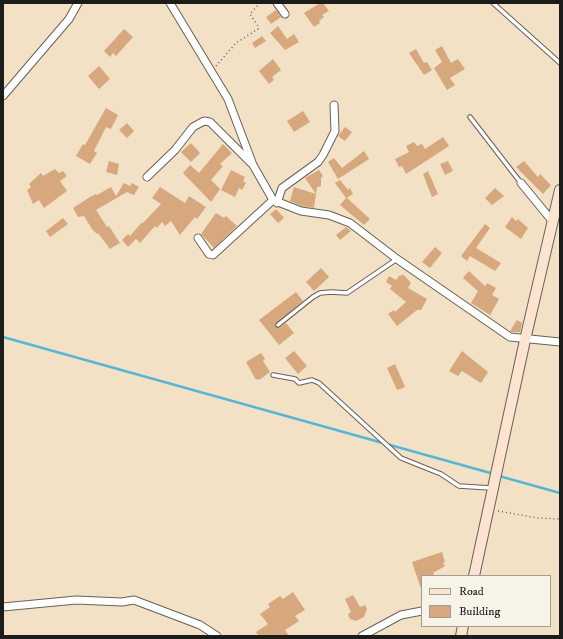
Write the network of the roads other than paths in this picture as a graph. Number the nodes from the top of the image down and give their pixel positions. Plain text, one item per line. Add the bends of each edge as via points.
1 (78, 3) edge
2 (170, 3) edge
3 (277, 3) edge
4 (493, 3) edge
5 (286, 14) dead end
6 (560, 63) edge
7 (3, 96) edge
8 (334, 105) dead end
9 (470, 117) dead end
10 (253, 165) junction
11 (147, 177) dead end
12 (521, 183) joint
13 (560, 190) edge
14 (275, 202) junction
15 (553, 222) junction
16 (198, 238) dead end
17 (398, 259) junction
18 (278, 325) dead end
19 (525, 340) junction
20 (560, 342) edge
21 (273, 375) dead end
22 (492, 488) junction
23 (474, 575) edge
24 (3, 607) edge
25 (421, 611) edge
26 (217, 636) edge
27 (362, 636) edge

1 - 7 street via 69,18
2 - 10 street via 228,99
3 - 5 street
4 - 6 lane
8 - 14 street via 335,131 323,155 318,162 282,188
9 - 12 lane
10 - 11 street via 210,122 204,121 193,127 175,150
10 - 14 street
12 - 15 street
13 - 15 street
14 - 16 street via 213,255 209,254
14 - 17 street via 340,218
15 - 19 street
17 - 18 lane via 348,293 331,292 313,297
17 - 19 street via 510,337
19 - 20 street
19 - 22 street
21 - 22 lane via 291,378 299,383 312,380 319,383 401,458 441,474 459,486
22 - 23 street
24 - 26 street via 76,600 134,600 200,625
25 - 27 street via 401,615

